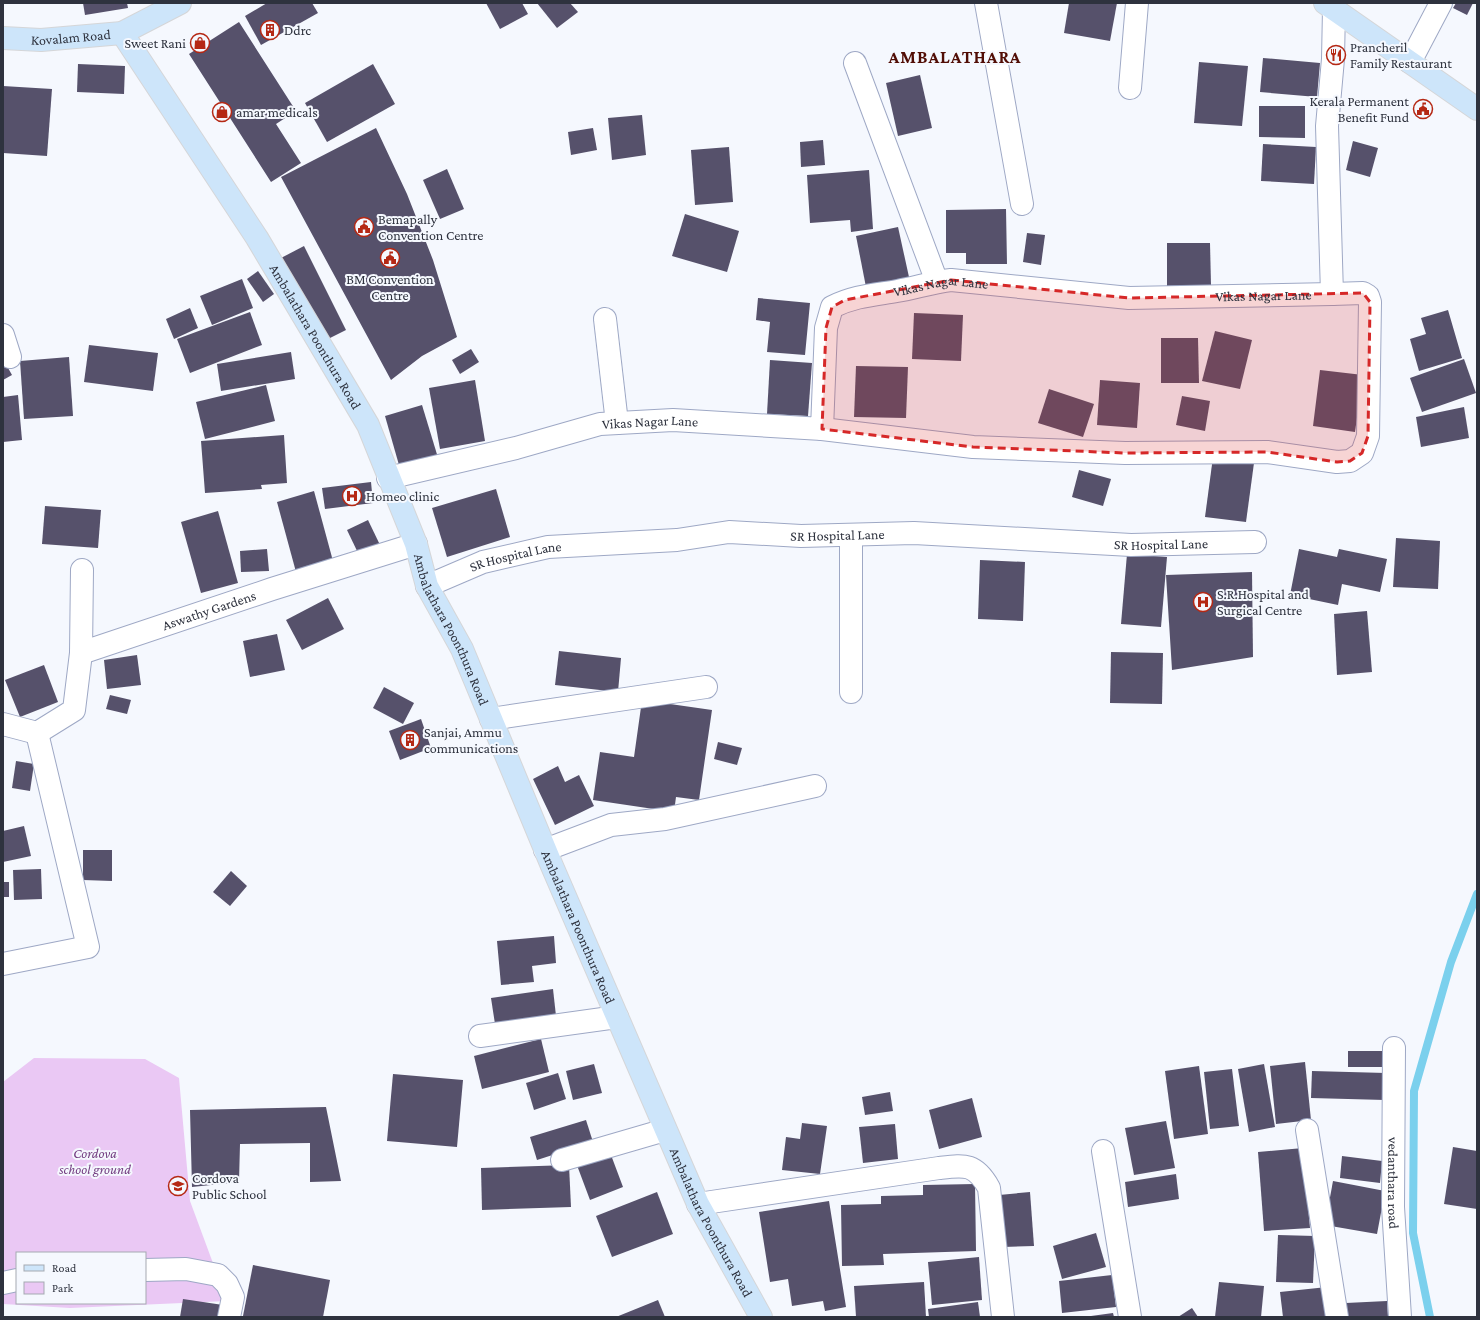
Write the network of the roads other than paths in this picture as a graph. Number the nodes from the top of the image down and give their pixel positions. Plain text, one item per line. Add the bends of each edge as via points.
1 (180, 3) edge
2 (986, 3) edge
3 (1137, 3) edge
4 (1442, 3) edge
5 (1329, 6) edge
6 (122, 33) junction
7 (3, 38) edge
8 (1410, 62) junction
9 (855, 63) dead end
10 (1130, 88) dead end
11 (1477, 109) edge
12 (1022, 204) dead end
13 (937, 282) junction
14 (1332, 294) junction
15 (605, 319) dead end
16 (3, 335) edge
17 (10, 357) dead end
18 (617, 423) junction
19 (822, 429) junction
20 (388, 478) junction
21 (851, 535) junction
22 (1255, 542) dead end
23 (416, 544) junction
24 (82, 570) dead end
25 (427, 586) junction
26 (81, 653) junction
27 (706, 687) dead end
28 (851, 692) dead end
29 (491, 719) junction
30 (3, 724) edge
31 (37, 733) junction
32 (815, 786) dead end
33 (545, 850) junction
34 (3, 964) edge
35 (617, 1017) junction
36 (480, 1036) dead end
37 (1394, 1048) dead end
38 (665, 1130) junction
39 (1307, 1130) dead end
40 (1102, 1151) dead end
41 (562, 1160) dead end
42 (698, 1204) junction
43 (146, 1270) edge
44 (16, 1280) edge
45 (3, 1282) edge
46 (229, 1317) edge
47 (761, 1317) edge
48 (1003, 1317) edge
49 (1130, 1317) edge
50 (1338, 1317) edge
51 (1400, 1317) edge

1 - 6 main road, Kovalam Road
2 - 12 street
3 - 10 street
4 - 8 street
5 - 8 main road
5 - 14 street, Vikas Nagar Lane via 1333,58 1327,126
6 - 7 main road, Kovalam Road via 41,40
6 - 20 main road, Ambalathara Poonthura Road via 257,238 368,425
8 - 11 main road
9 - 13 street
13 - 14 street, Vikas Nagar Lane via 951,280 1129,298
13 - 19 street, Vikas Nagar Lane via 845,300 832,307 826,328
14 - 19 street via 1363,293 1368,296 1370,302 1368,436 1362,453 1350,460 1337,462 1267,452 1125,453 973,447
15 - 18 street
16 - 17 street
18 - 19 street, Vikas Nagar Lane via 673,420
18 - 20 street, Vikas Nagar Lane via 600,424 516,448
20 - 23 main road, Ambalathara Poonthura Road
21 - 22 street, SR Hospital Lane via 914,532 1131,545
21 - 25 street, SR Hospital Lane via 801,536 729,532 677,540 548,547 483,562
21 - 28 street
23 - 25 main road, Ambalathara Poonthura Road
23 - 26 street, Aswathy Gardens
24 - 26 street
25 - 29 main road, Ambalathara Poonthura Road via 462,649
26 - 31 street via 74,710
27 - 29 street
29 - 33 main road, Ambalathara Poonthura Road
30 - 31 street
31 - 34 street via 88,947
32 - 33 street via 665,819 611,825
33 - 35 main road, Ambalathara Poonthura Road
35 - 36 street
35 - 38 main road, Ambalathara Poonthura Road
37 - 51 street, vedanthara road via 1393,1207
38 - 41 street
38 - 42 main road, Ambalathara Poonthura Road
39 - 50 street
40 - 49 street
42 - 47 main road, Ambalathara Poonthura Road
42 - 48 street via 946,1167 972,1168 989,1188
43 - 46 street via 186,1269 218,1275 227,1284 233,1297
44 - 45 street

